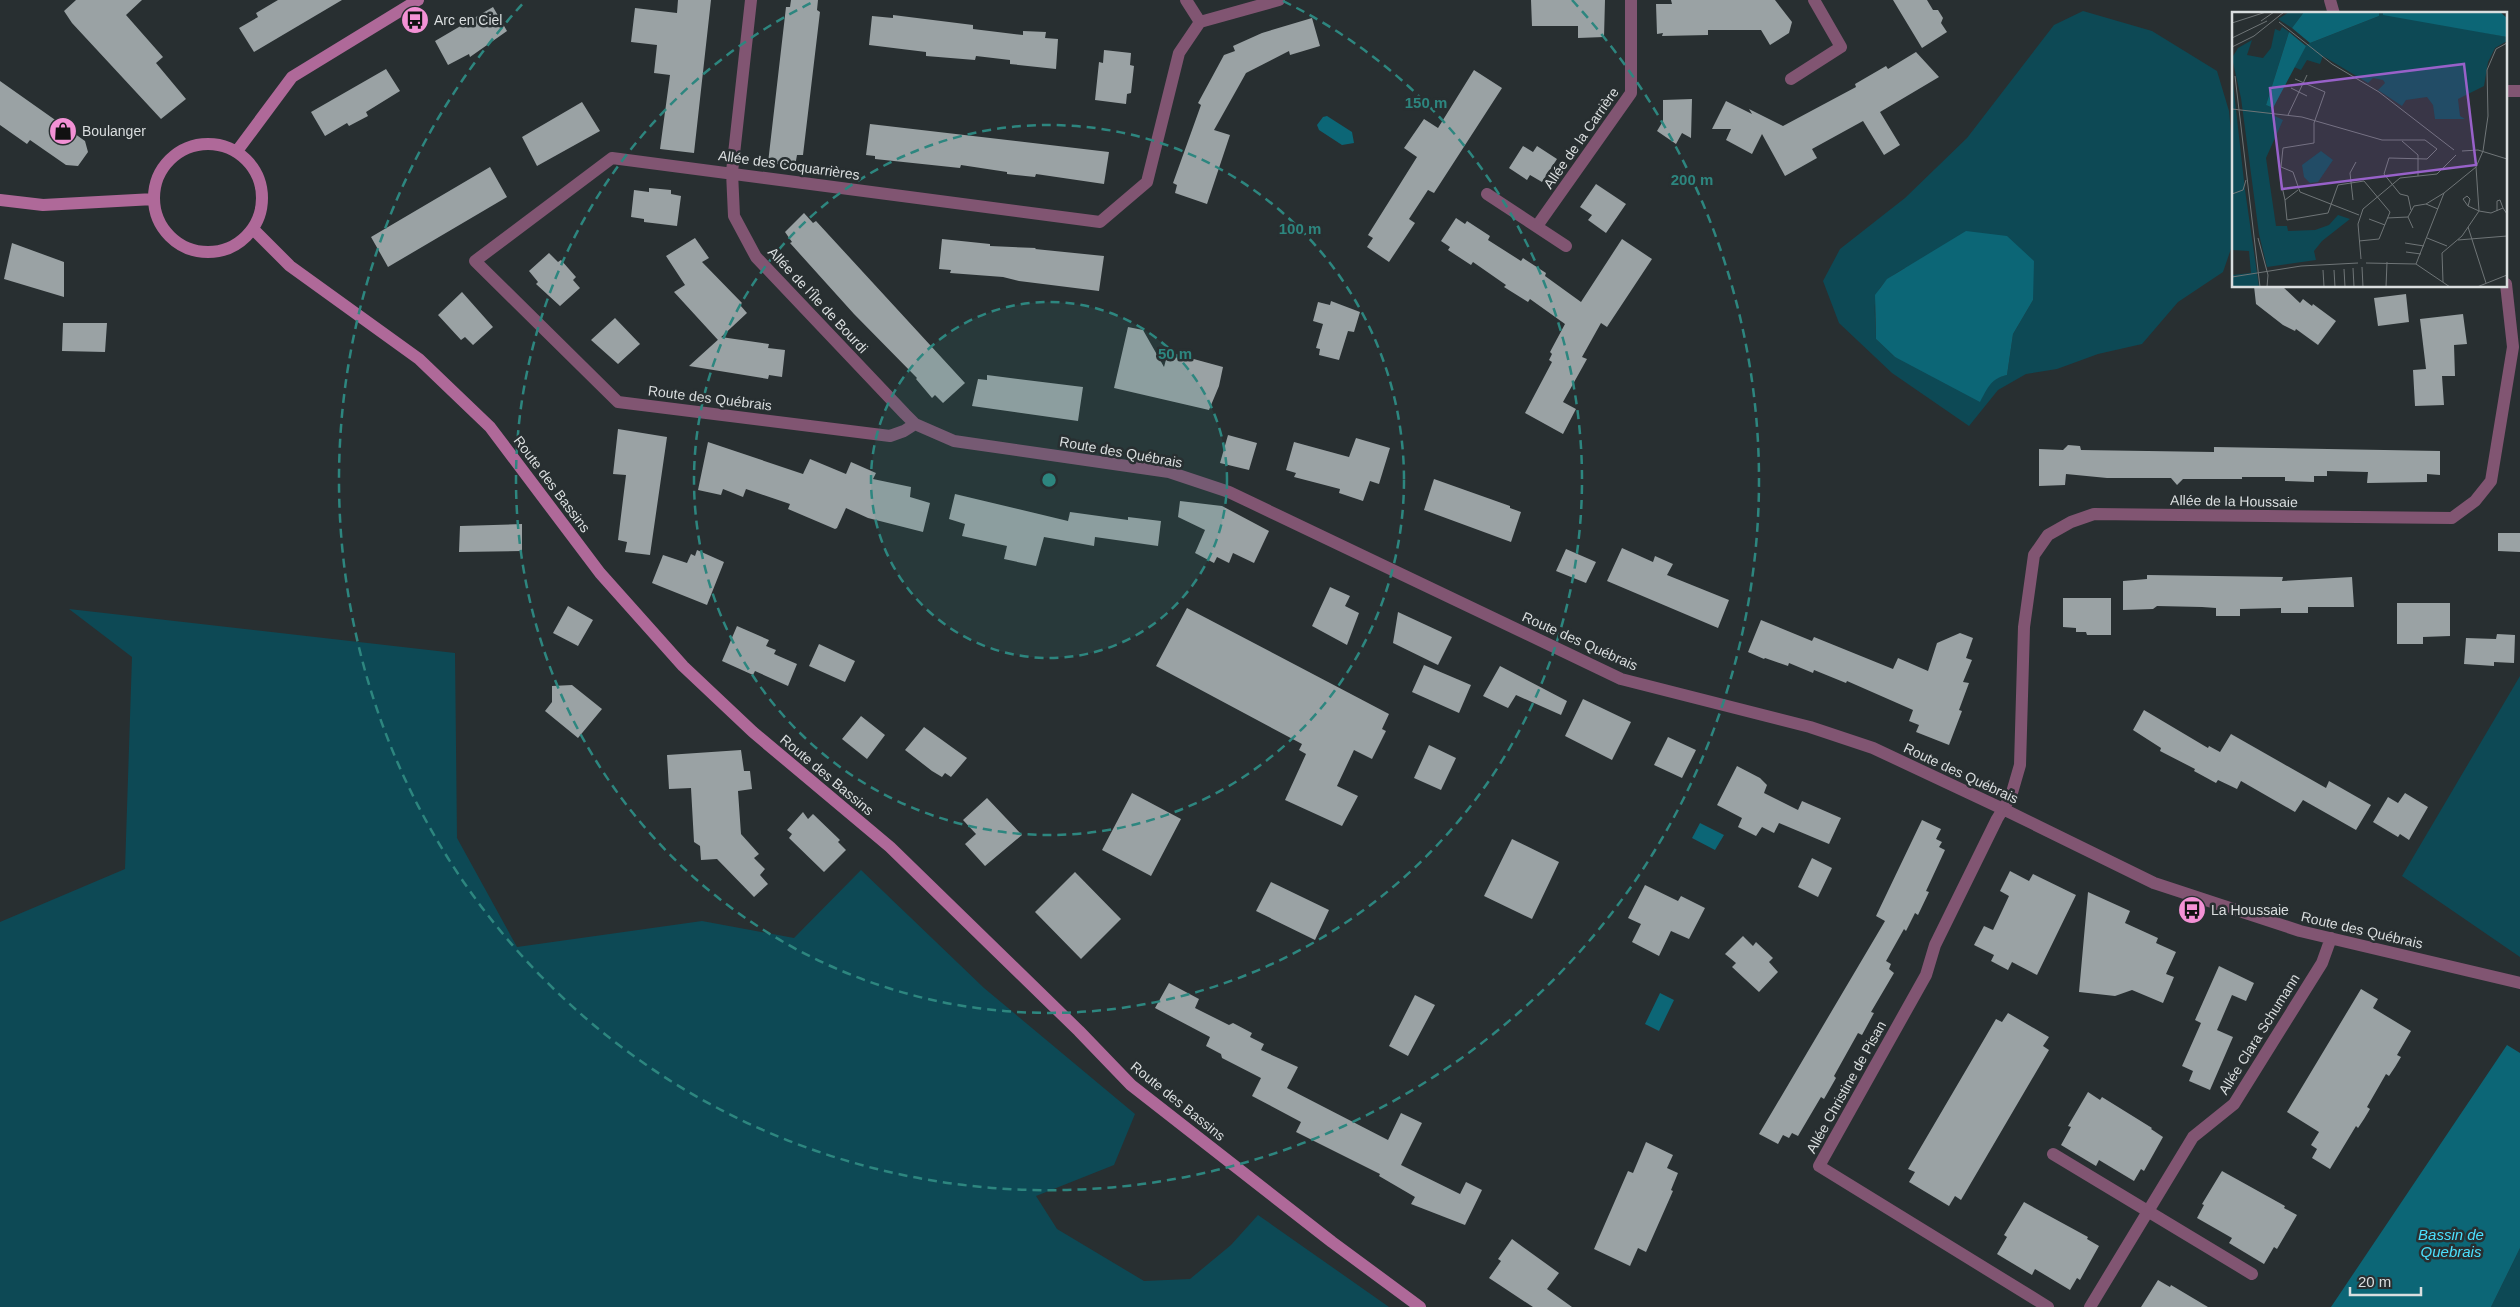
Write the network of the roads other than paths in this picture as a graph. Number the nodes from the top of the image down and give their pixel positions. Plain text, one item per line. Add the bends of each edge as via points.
1 (418, 0) edge
2 (751, 0) edge
3 (1186, 0) edge
4 (1279, 0) edge
5 (1631, 0) edge
6 (1814, 0) edge
7 (1200, 22) junction
8 (1791, 79) dead end
9 (237, 152) junction
10 (732, 172) junction
11 (1487, 194) dead end
12 (154, 198) junction
13 (0, 200) edge
14 (1537, 226) junction
15 (253, 229) junction
16 (1566, 246) dead end
17 (2506, 288) edge
18 (618, 402) joint
19 (915, 424) junction
20 (2003, 808) junction
21 (2331, 938) junction
22 (2520, 983) edge
23 (2053, 1154) dead end
24 (2148, 1211) junction
25 (2252, 1274) dead end
26 (1420, 1307) edge
27 (2048, 1307) edge
28 (2090, 1307) edge

1 - 9 main road via 292,77
2 - 10 street, Allée de l'Île de Bourdi
3 - 7 street
4 - 7 street
5 - 14 street, Allée de la Carrière via 1631,93
6 - 8 street via 1841,47
7 - 10 street, Allée des Coquarrières via 1178,53 1147,182 1100,222
9 - 12 main road via 215,144 197,144 180,150 166,162 157,178
9 - 15 main road via 248,160 258,176 263,194 261,212
10 - 18 street, Allée des Coquarrières via 612,158 476,261
10 - 19 street, Allée de l'Île de Bourdi via 734,216 756,257
11 - 14 street
12 - 13 main road via 43,205
12 - 15 main road via 155,212 163,228 175,241 190,249 207,252 225,249 240,242
14 - 16 street
15 - 26 main road, Route des Bassins via 290,266 419,359 483,420 600,573 683,666 753,732 890,847 1131,1085
17 - 20 street, Allée de la Houssaie via 2513,347 2491,481 2475,501 2452,518 2094,514 2048,535 2034,556 2024,628 2020,765 2011,796
18 - 19 street, Route des Québrais via 890,436
19 - 20 street, Route des Québrais via 954,441 1169,472 1228,492 1621,679 1810,727 1873,748
20 - 21 street, Route des Québrais via 2154,883 2300,931
20 - 27 street, Allée Christine de Pisan via 1936,945 1926,975 1819,1166
21 - 22 street, Route des Québrais
21 - 24 street, Allée Clara Schumann via 2322,962 2234,1104 2193,1137
23 - 24 street
24 - 25 street
24 - 28 street, Allée Clara Schumann

